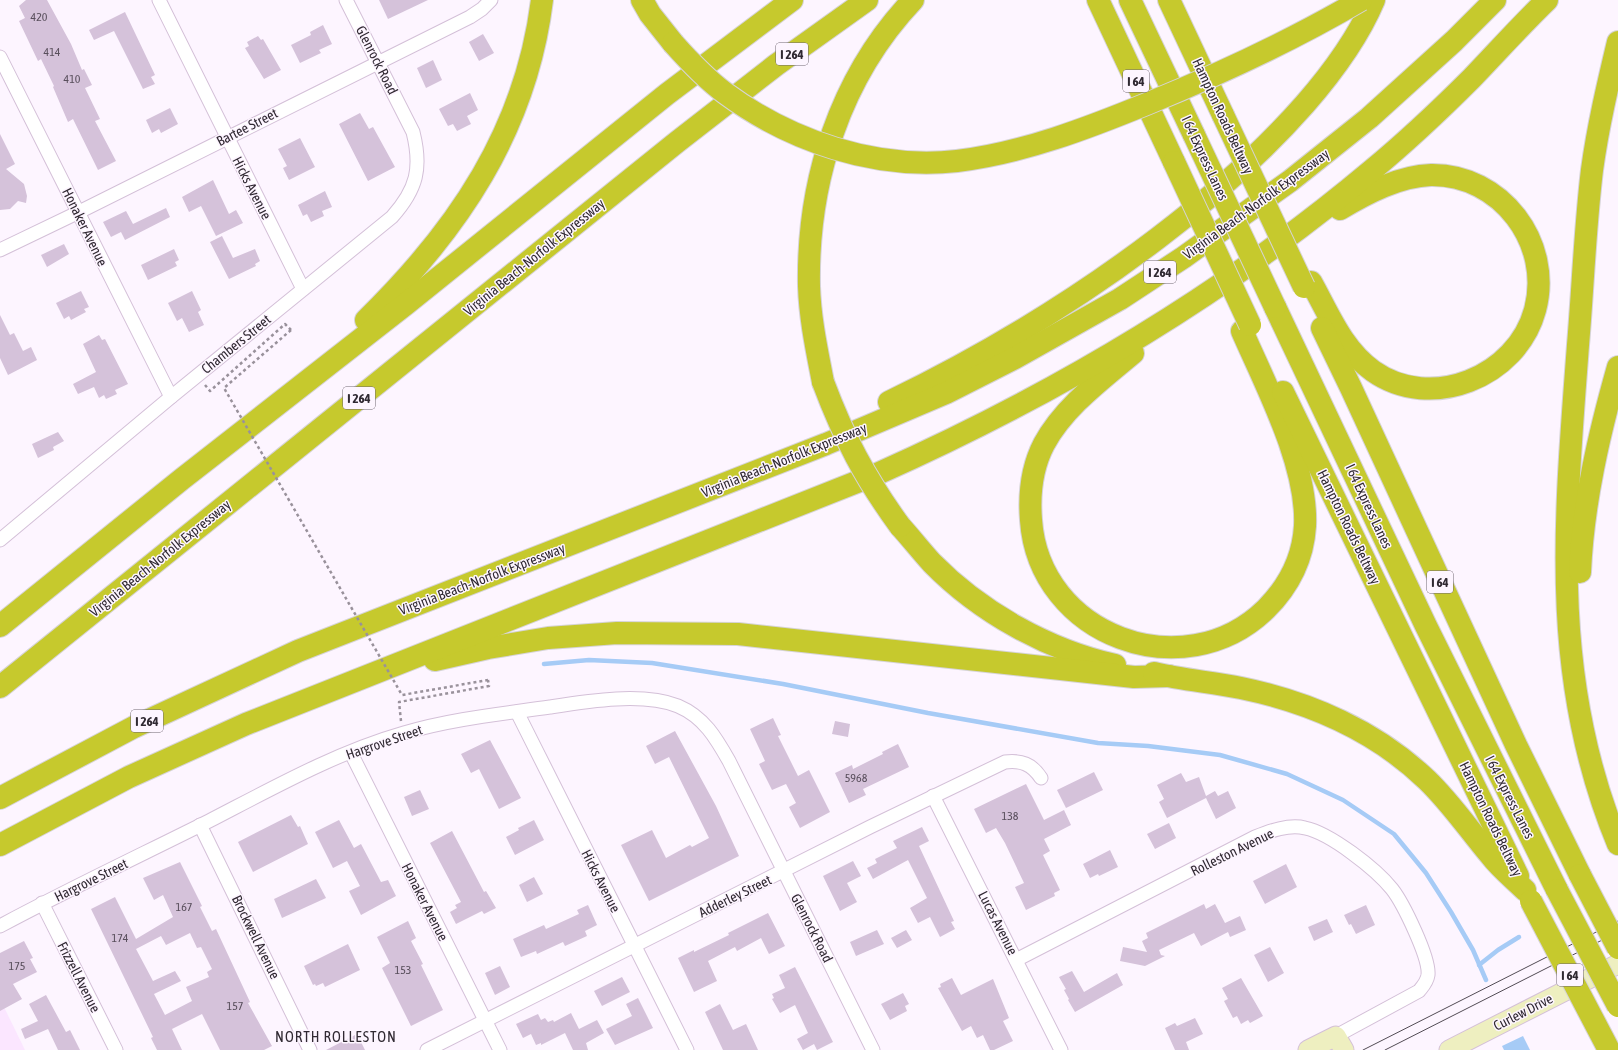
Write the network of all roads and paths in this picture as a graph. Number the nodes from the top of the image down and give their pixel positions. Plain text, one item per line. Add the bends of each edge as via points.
1 (159, 0) edge
2 (346, 0) edge
3 (491, 0) edge
4 (542, 0) edge
5 (642, 0) edge
6 (792, 0) edge
7 (867, 0) edge
8 (913, 0) edge
9 (1098, 0) edge
10 (1130, 0) edge
11 (1169, 0) edge
12 (1361, 0) edge
13 (1374, 0) edge
14 (1495, 0) edge
15 (1547, 0) edge
16 (1618, 42) edge
17 (0, 57) edge
18 (378, 62) junction
19 (407, 120) joint
20 (227, 138) junction
21 (79, 212) junction
22 (0, 250) edge
23 (1267, 253) junction
24 (1308, 285) junction
25 (303, 289) junction
26 (1191, 305) junction
27 (1246, 328) junction
28 (1618, 367) edge
29 (198, 375) junction
30 (292, 393) junction
31 (171, 396) junction
32 (774, 464) junction
33 (0, 540) edge
34 (0, 626) edge
35 (1169, 676) junction
36 (340, 685) junction
37 (0, 686) edge
38 (517, 712) junction
39 (402, 733) junction
40 (1583, 733) junction
41 (351, 753) junction
42 (1041, 778) dead end
43 (933, 796) junction
44 (0, 798) edge
45 (751, 805) joint
46 (200, 825) junction
47 (1618, 844) edge
48 (0, 845) edge
49 (784, 871) junction
50 (1528, 896) junction
51 (42, 903) junction
52 (0, 926) edge
53 (634, 946) junction
54 (1618, 948) edge
55 (1016, 960) junction
56 (1618, 964) edge
57 (1618, 1006) edge
58 (485, 1020) junction
59 (1340, 1043) edge
60 (116, 1050) edge
61 (310, 1050) edge
62 (427, 1050) edge
63 (500, 1050) edge
64 (687, 1050) edge
65 (873, 1050) edge
66 (1061, 1050) edge
67 (1308, 1050) edge
68 (1449, 1050) edge
69 (1609, 1050) edge

1 - 20 street, Hicks Avenue
2 - 18 street, Glenrock Road
3 - 18 street, Bartee Street via 470,17
4 - 30 highway via 532,54 519,98 503,137 462,209 386,300
5 - 12 highway, bridge via 650,14 695,67 754,113 818,143 890,160 924,162 957,161 994,154 1133,110 1278,46
6 - 30 highway via 667,94
7 - 37 highway, Virginia Beach-Norfolk Expressway / I 264 via 776,65 677,142
8 - 35 highway, bridge via 893,21 854,82 825,154 813,214 809,287 812,319 823,382 835,416 873,488 900,526 933,563 966,593 1022,629 1096,661
9 - 27 highway, I 64, bridge via 1204,226
10 - 57 highway, I 64 Express Lanes, bridge via 1433,640 1557,890
11 - 24 highway, Hampton Roads Beltway, bridge via 1262,198
13 - 32 highway via 1350,44 1324,82 1286,126 1226,184 1170,228 1083,292 1028,328 850,421
14 - 32 highway, Virginia Beach-Norfolk Expressway / I 264 via 1369,118 1290,181 1120,299 1015,358 946,393
15 - 23 highway via 1471,78 1372,170
16 - 40 highway via 1600,118 1592,169 1566,523 1567,618 1576,699
17 - 21 street, Honaker Avenue
18 - 19 street, Glenrock Road
18 - 20 street, Bartee Street
19 - 25 street, Chambers Street via 417,148 418,168 413,187 404,203 392,217
20 - 21 street, Bartee Street
20 - 25 street, Hicks Avenue
21 - 22 street, Bartee Street
21 - 31 street, Honaker Avenue
23 - 24 highway via 1375,190 1414,177 1450,176 1485,188 1501,199 1526,232 1534,250 1538,273 1535,311 1516,348 1501,363 1470,382 1437,388 1402,385 1374,371 1357,357 1338,334
23 - 26 highway
24 - 54 highway, I 64, bridge via 1513,738
25 - 29 street, Chambers Street
26 - 27 highway via 1067,413 1043,446 1036,465 1031,488 1032,529 1044,568 1054,587 1083,618 1118,638 1164,648 1211,642 1230,635 1246,626 1278,597 1298,563 1305,524 1300,476
26 - 36 highway via 1079,374 935,448 869,477
27 - 50 highway, Hampton Roads Beltway / I 64
28 - 40 highway via 1593,471 1581,548 1578,613
29 - 31 street, Chambers Street
29 - 39 path, bridge via 210,391 285,324 291,330 224,388 402,695 488,680 489,686 398,702
30 - 34 highway
31 - 33 street, Chambers Street
32 - 44 highway, Virginia Beach-Norfolk Expressway / I 264 via 298,651 134,727
35 - 36 highway via 1134,677 738,634 617,633 548,638 488,648
35 - 50 highway via 1242,688 1300,705 1332,717 1380,742 1427,780 1461,816 1492,857
36 - 48 highway via 129,776
38 - 39 street, Hargrove Street via 440,724
38 - 45 street, Hargrove Street via 609,700 646,700 680,707 709,728
38 - 53 street, Hicks Avenue
39 - 41 street, Hargrove Street
40 - 47 highway via 1599,795
41 - 46 street, Hargrove Street via 309,770
41 - 58 street, Honaker Avenue
42 - 43 street, Adderley Street via 1029,764 1005,762
43 - 49 street, Adderley Street
43 - 55 street, Lucas Avenue
45 - 49 street, Glenrock Road
46 - 51 street, Hargrove Street
46 - 61 street, Brockwell Avenue
49 - 53 street, Adderley Street
49 - 65 street, Glenrock Road
50 - 69 highway, Hampton Roads Beltway / I 64, bridge
51 - 52 street, Hargrove Street
51 - 60 street, Frizzell Avenue
53 - 58 street, Adderley Street
53 - 64 street, Hicks Avenue
55 - 59 street, Rolleston Avenue via 1255,838 1271,831 1305,827 1340,844 1375,871 1392,889 1424,952 1428,975 1419,991
55 - 66 street, Lucas Avenue
56 - 68 street, Curlew Drive
58 - 62 street, Adderley Street
58 - 63 street, Honaker Avenue
59 - 67 street

